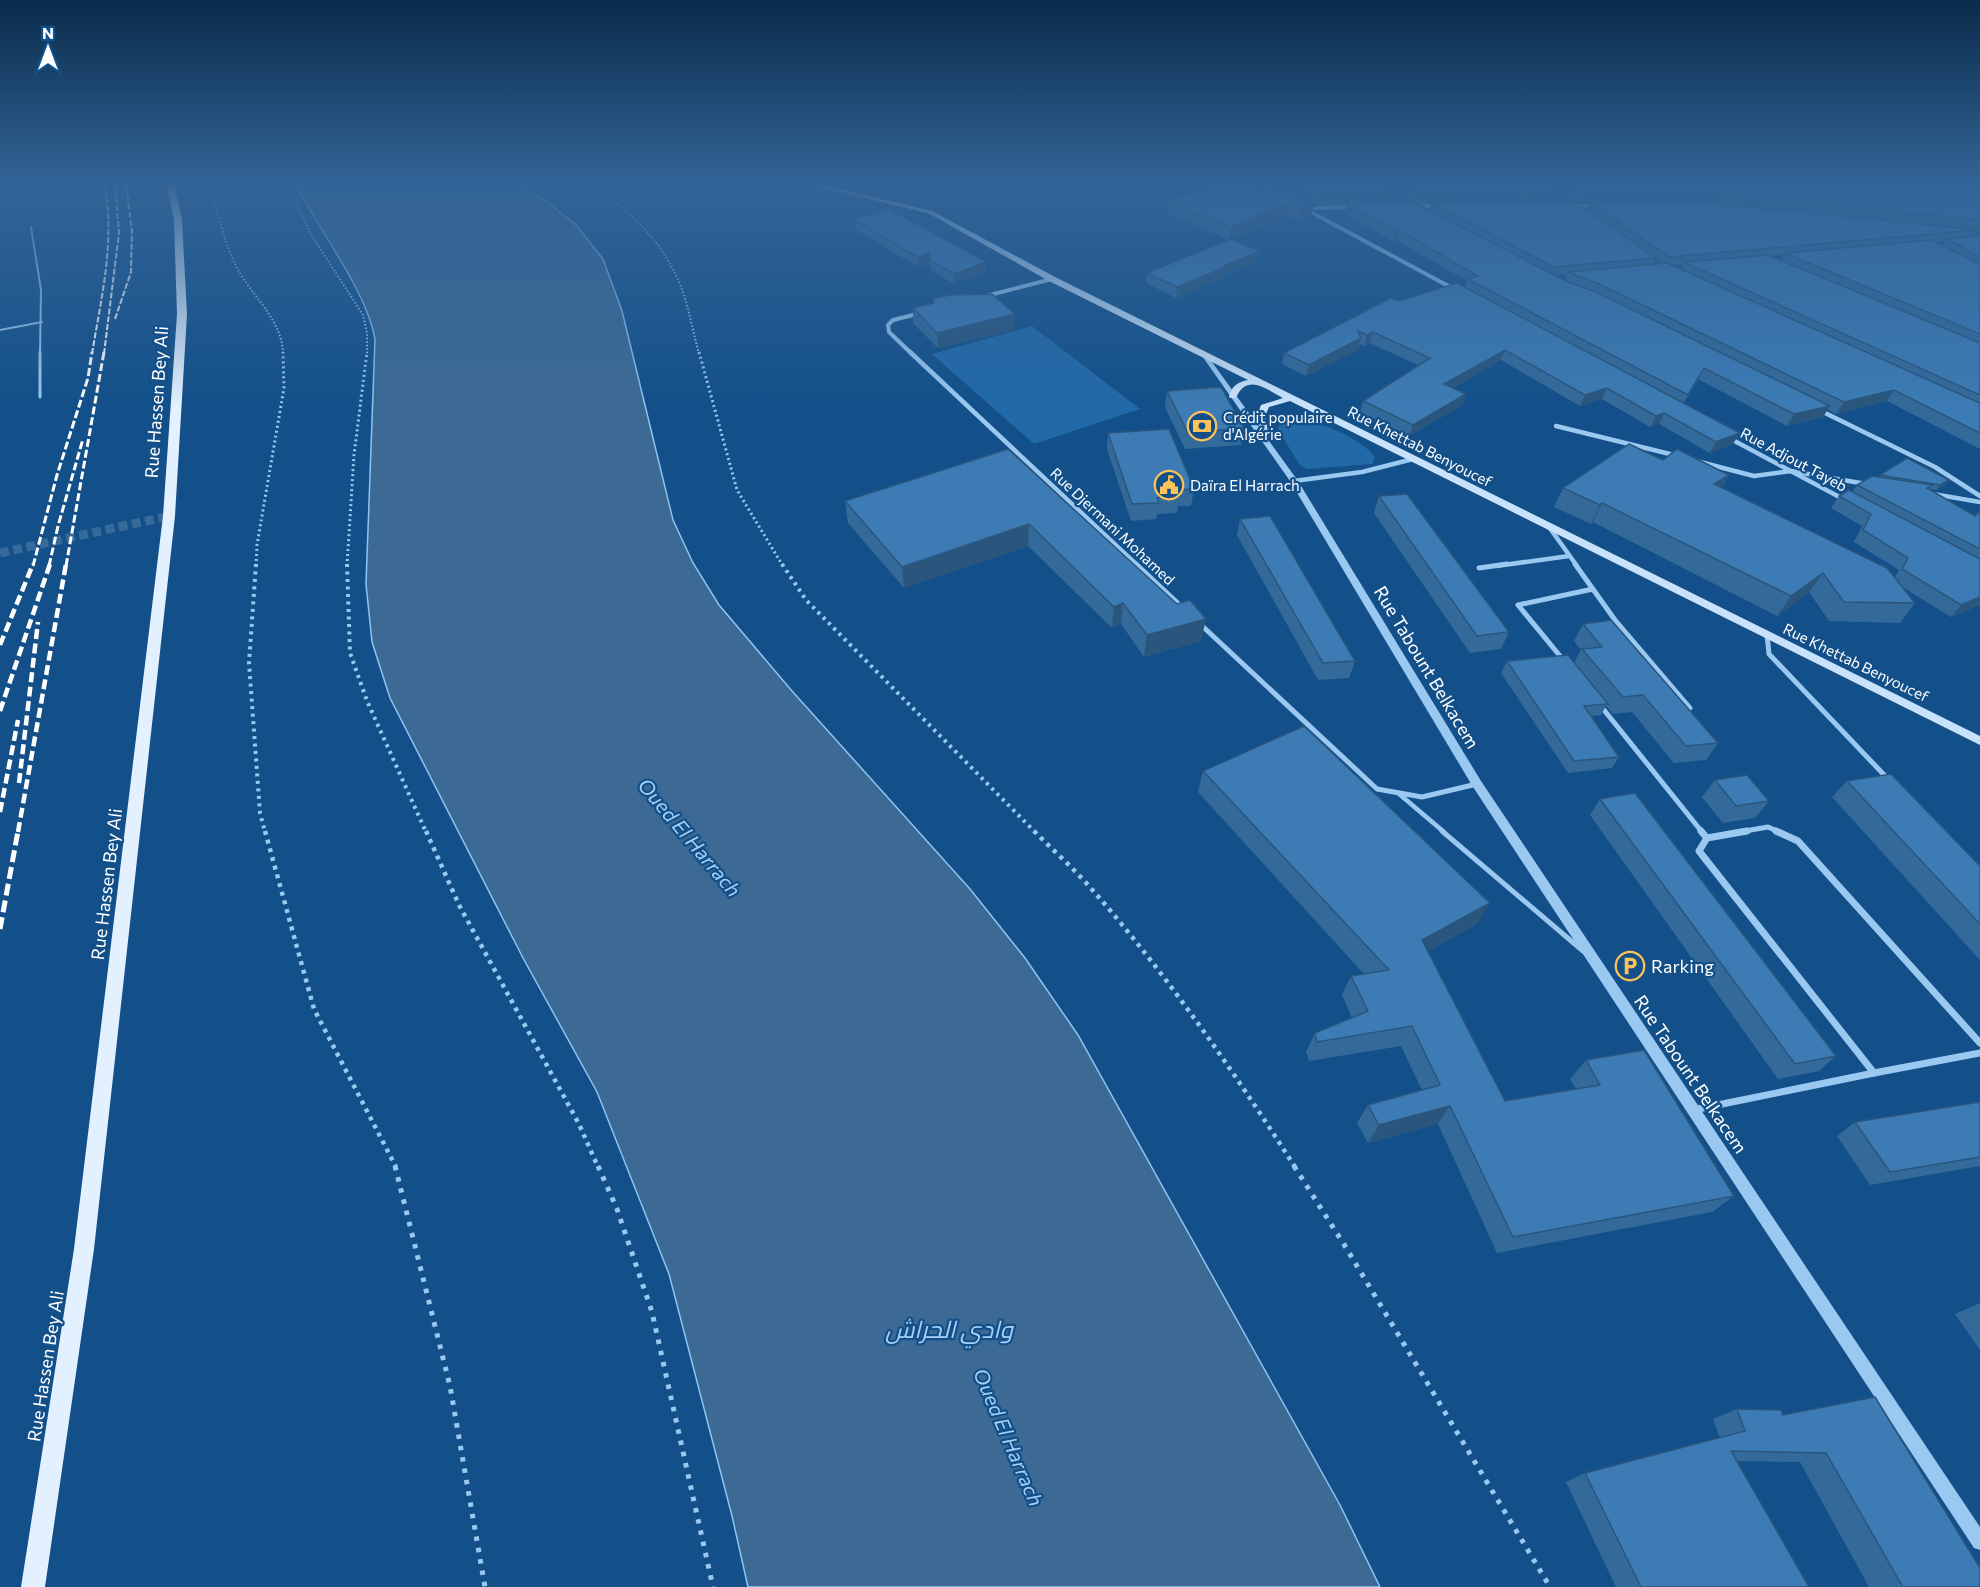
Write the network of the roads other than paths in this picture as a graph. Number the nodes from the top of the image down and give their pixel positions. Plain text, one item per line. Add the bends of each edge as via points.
1 (36, 258) edge
2 (180, 258) edge
3 (1014, 258) edge
4 (1396, 258) edge
5 (1052, 279) junction
6 (1462, 294) edge
7 (984, 296) edge
8 (927, 311) edge
9 (42, 322) junction
10 (0, 330) edge
11 (1202, 352) junction
12 (1260, 382) junction
13 (1233, 396) junction
14 (40, 397) dead end
15 (1291, 398) junction
16 (1818, 409) edge
17 (1556, 426) dead end
18 (1720, 433) edge
19 (1265, 438) junction
20 (1413, 459) junction
21 (1791, 471) junction
22 (1294, 481) junction
23 (1874, 485) edge
24 (1921, 493) edge
25 (1980, 496) edge
26 (1980, 502) edge
27 (1854, 505) edge
28 (1548, 526) junction
29 (1569, 556) junction
30 (1479, 568) dead end
31 (1593, 589) junction
32 (1185, 610) edge
33 (1194, 618) edge
34 (1767, 635) junction
35 (1571, 670) edge
36 (1594, 698) edge
37 (1690, 708) edge
38 (1980, 741) edge
39 (1891, 783) edge
40 (1477, 784) junction
41 (1398, 793) junction
42 (1707, 838) junction
43 (1592, 959) junction
44 (1980, 1043) edge
45 (1980, 1053) edge
46 (1874, 1073) junction
47 (1693, 1110) junction
48 (1980, 1542) edge
49 (33, 1587) edge

1 - 9 lane
2 - 49 main road, Rue Hassen Bey Ali via 182,314 169,516 85,1238
3 - 5 main road, Rue Khettab Benyoucef
4 - 6 street
5 - 7 street
5 - 11 main road, Rue Khettab Benyoucef
8 - 32 street, Rue Djermani Mohamed via 893,320 888,325 889,332
9 - 10 lane
9 - 14 lane
11 - 12 main road, Rue Khettab Benyoucef
11 - 13 street, Rue Tabount Belkacem
12 - 13 main road via 1236,387
12 - 15 main road, Rue Khettab Benyoucef
13 - 19 street, Rue Tabount Belkacem
15 - 19 main road via 1265,405
15 - 20 main road, Rue Khettab Benyoucef
16 - 25 street via 1935,466
17 - 21 street via 1754,476
18 - 21 street, Rue Adjout Tayeb
19 - 22 street, Rue Tabount Belkacem
20 - 22 street via 1362,472
20 - 28 main road, Rue Khettab Benyoucef
21 - 23 street
21 - 27 street, Rue Adjout Tayeb
22 - 40 street, Rue Tabount Belkacem
24 - 26 street
28 - 29 street
28 - 34 main road, Rue Khettab Benyoucef
29 - 30 street
29 - 31 street
31 - 35 street via 1518,605
31 - 37 street via 1615,621
33 - 41 street via 1377,789
34 - 38 main road, Rue Khettab Benyoucef
34 - 39 street via 1769,654
36 - 42 street
40 - 41 street via 1422,797
40 - 43 street, Rue Tabount Belkacem
41 - 43 lane
42 - 44 street via 1767,827 1798,841
42 - 46 street via 1699,851
43 - 47 street, Rue Tabount Belkacem
45 - 46 street
46 - 47 street
47 - 48 street, Rue Tabount Belkacem

